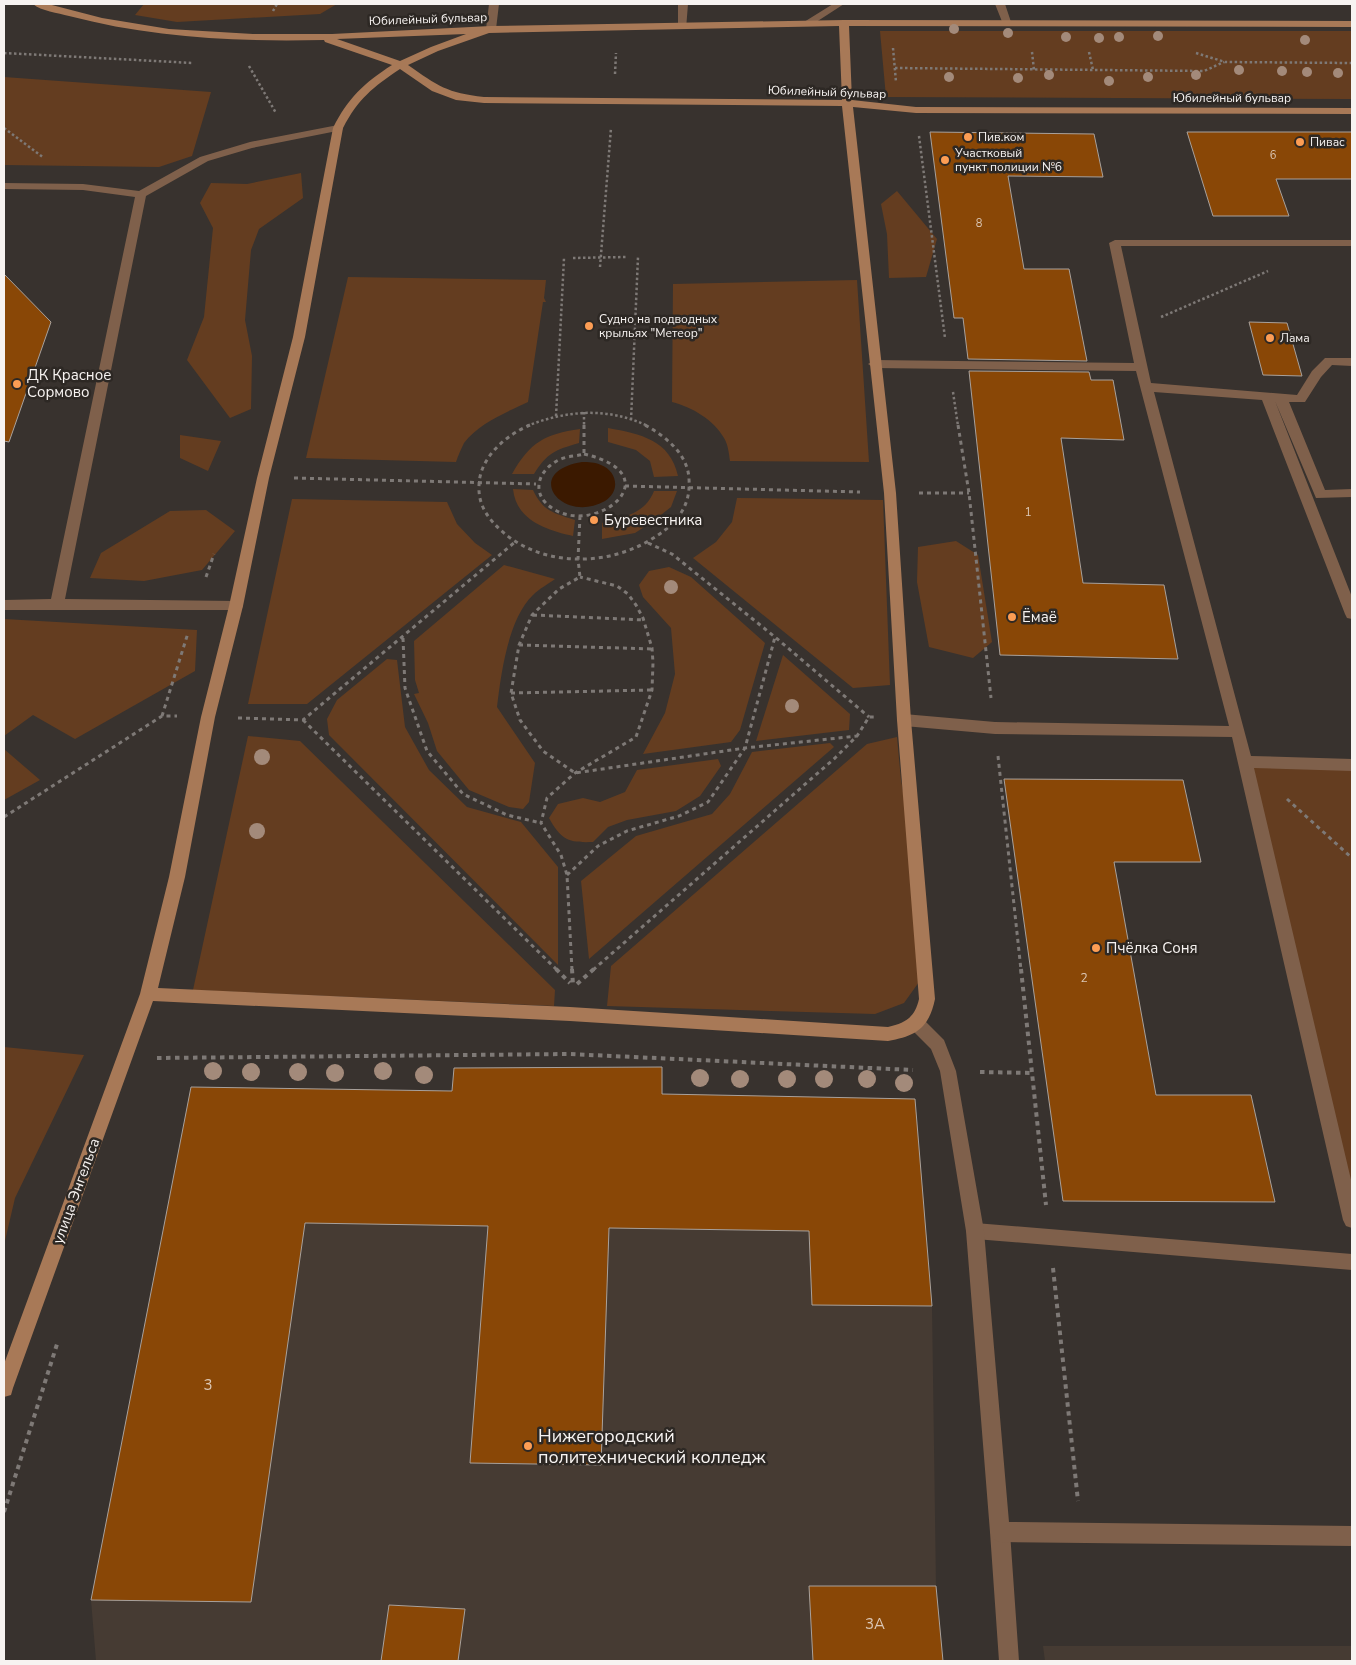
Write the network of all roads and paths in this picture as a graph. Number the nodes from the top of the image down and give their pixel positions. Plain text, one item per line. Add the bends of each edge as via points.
1 (38, 4) edge
2 (494, 4) edge
3 (683, 4) edge
4 (841, 4) edge
5 (1000, 4) edge
6 (1006, 22) junction
7 (844, 23) junction
8 (807, 24) junction
9 (1352, 24) edge
10 (683, 27) junction
11 (491, 29) junction
12 (316, 36) junction
13 (893, 43) dead end
14 (616, 47) dead end
15 (1032, 52) dead end
16 (1089, 52) dead end
17 (1352, 63) edge
18 (401, 65) junction
19 (249, 66) dead end
20 (895, 68) junction
21 (1034, 70) junction
22 (1093, 70) junction
23 (615, 77) dead end
24 (896, 85) dead end
25 (847, 103) junction
26 (1352, 111) edge
27 (612, 123) dead end
28 (338, 128) junction
29 (918, 128) dead end
30 (291, 139) junction
31 (4, 186) edge
32 (141, 194) junction
33 (1352, 243) edge
34 (601, 257) junction
35 (626, 257) dead end
36 (638, 257) dead end
37 (564, 258) dead end
38 (573, 258) dead end
39 (600, 267) dead end
40 (1270, 271) dead end
41 (1133, 329) junction
42 (1352, 362) edge
43 (874, 364) junction
44 (949, 365) junction
45 (1141, 367) junction
46 (1146, 387) junction
47 (1267, 396) junction
48 (1280, 398) junction
49 (584, 412) junction
50 (556, 416) junction
51 (631, 420) junction
52 (584, 454) junction
53 (263, 478) junction
54 (479, 482) junction
55 (536, 484) junction
56 (625, 486) junction
57 (691, 488) junction
58 (890, 492) junction
59 (969, 493) junction
60 (1352, 493) edge
61 (580, 516) junction
62 (515, 542) junction
63 (648, 543) junction
64 (215, 550) dead end
65 (578, 559) junction
66 (580, 577) junction
67 (57, 604) junction
68 (198, 604) junction
69 (4, 605) edge
70 (236, 606) junction
71 (1352, 614) edge
72 (532, 615) junction
73 (646, 620) junction
74 (775, 637) junction
75 (403, 638) junction
76 (519, 645) junction
77 (653, 649) junction
78 (652, 690) junction
79 (511, 693) junction
80 (162, 716) junction
81 (208, 717) junction
82 (869, 717) junction
83 (303, 720) junction
84 (904, 720) junction
85 (995, 728) junction
86 (1238, 732) junction
87 (857, 736) junction
88 (744, 748) junction
89 (1245, 762) junction
90 (1352, 766) edge
91 (575, 773) junction
92 (4, 817) edge
93 (541, 823) junction
94 (1352, 858) edge
95 (567, 875) junction
96 (574, 986) junction
97 (148, 994) junction
98 (570, 1014) junction
99 (917, 1024) junction
100 (569, 1054) junction
101 (154, 1058) dead end
102 (948, 1071) junction
103 (1032, 1073) junction
104 (1352, 1220) edge
105 (975, 1230) junction
106 (1050, 1237) junction
107 (1352, 1262) edge
108 (60, 1335) dead end
109 (4, 1388) edge
110 (4, 1512) edge
111 (1000, 1532) junction
112 (1081, 1534) junction
113 (1352, 1536) edge
114 (1010, 1661) edge

1 - 12 street, Юбилейный бульвар via 142,28 209,36
2 - 11 street
3 - 10 street
4 - 7 street
4 - 8 street
5 - 6 street
6 - 7 street, Юбилейный бульвар
6 - 9 street, Юбилейный бульвар
7 - 8 street, Юбилейный бульвар
7 - 25 street
8 - 10 street, Юбилейный бульвар
10 - 11 street, Юбилейный бульвар
11 - 12 street, Юбилейный бульвар
11 - 18 street, улица Энгельса via 445,44
12 - 18 street, Юбилейный бульвар
13 - 20 path
14 - 23 path
15 - 21 path
16 - 22 path
17 - 22 path via 1225,62 1204,71
18 - 25 street, Юбилейный бульвар via 436,89 456,97 484,100
18 - 28 street, улица Энгельса via 372,84 350,105
19 - 30 path
20 - 21 path
20 - 24 path
21 - 22 path
25 - 26 street, Юбилейный бульвар via 916,110
25 - 43 street
27 - 34 path
28 - 30 street
28 - 53 street, улица Энгельса via 299,337
29 - 44 path
30 - 32 street via 250,145 204,160
31 - 32 street via 83,187
32 - 67 street
33 - 41 street via 1116,243
34 - 35 path
34 - 38 path
34 - 39 path
36 - 51 path
37 - 50 path
40 - 41 path
41 - 45 street
42 - 48 street via 1329,361 1316,374 1301,399
43 - 44 street
43 - 58 street
44 - 45 street
44 - 59 path
45 - 46 street
46 - 47 street
46 - 86 street
47 - 48 street
47 - 71 street
48 - 60 street via 1321,495
49 - 50 path
49 - 51 path
49 - 52 path
50 - 54 path via 530,424 507,437 490,454 481,470
51 - 57 path via 667,437 681,452 689,470
52 - 55 path via 555,460 544,468
52 - 56 path via 598,456 619,468
53 - 54 path
53 - 70 street, улица Энгельса
54 - 55 path
54 - 62 path via 480,504 488,518
55 - 61 path via 539,497 546,505 555,511
56 - 57 path
56 - 61 path via 623,495 606,510
57 - 58 path
57 - 63 path via 684,509 670,528
58 - 59 path
58 - 84 street
59 - 85 path
61 - 65 path
62 - 65 path via 539,553
62 - 75 path
63 - 65 path via 626,553
63 - 74 path via 672,554
64 - 68 path
65 - 66 path
66 - 72 path via 559,589
66 - 73 path via 617,586 633,599
67 - 68 street
67 - 69 street
68 - 70 street
68 - 80 path
70 - 81 street, улица Энгельса
72 - 73 path
72 - 76 path
73 - 77 path
74 - 82 path
74 - 88 path
75 - 83 path
75 - 93 path via 405,688 427,751 463,794 507,815
76 - 77 path
76 - 79 path
77 - 78 path
78 - 79 path
78 - 91 path via 636,737
79 - 91 path via 520,720 544,752
80 - 81 path
80 - 92 path
81 - 83 path
81 - 97 street, улица Энгельса via 177,877
82 - 84 path
82 - 87 path
83 - 96 path
84 - 85 street
84 - 99 street via 927,999 925,1013
85 - 86 street
85 - 103 path
86 - 89 street
87 - 88 path
87 - 96 path
88 - 91 path
88 - 95 path via 708,802 598,846
89 - 90 street
89 - 94 path
89 - 104 street
91 - 93 path via 547,798
93 - 95 path via 561,855
95 - 96 path
97 - 98 street
97 - 109 street, улица Энгельса
98 - 99 street via 888,1034
98 - 100 path
99 - 102 street via 938,1045
100 - 101 path
100 - 102 path
102 - 103 path
102 - 105 street
103 - 106 path
105 - 106 street
105 - 111 street
106 - 107 street
106 - 112 path
108 - 110 path
111 - 112 street
111 - 114 street
112 - 113 street

